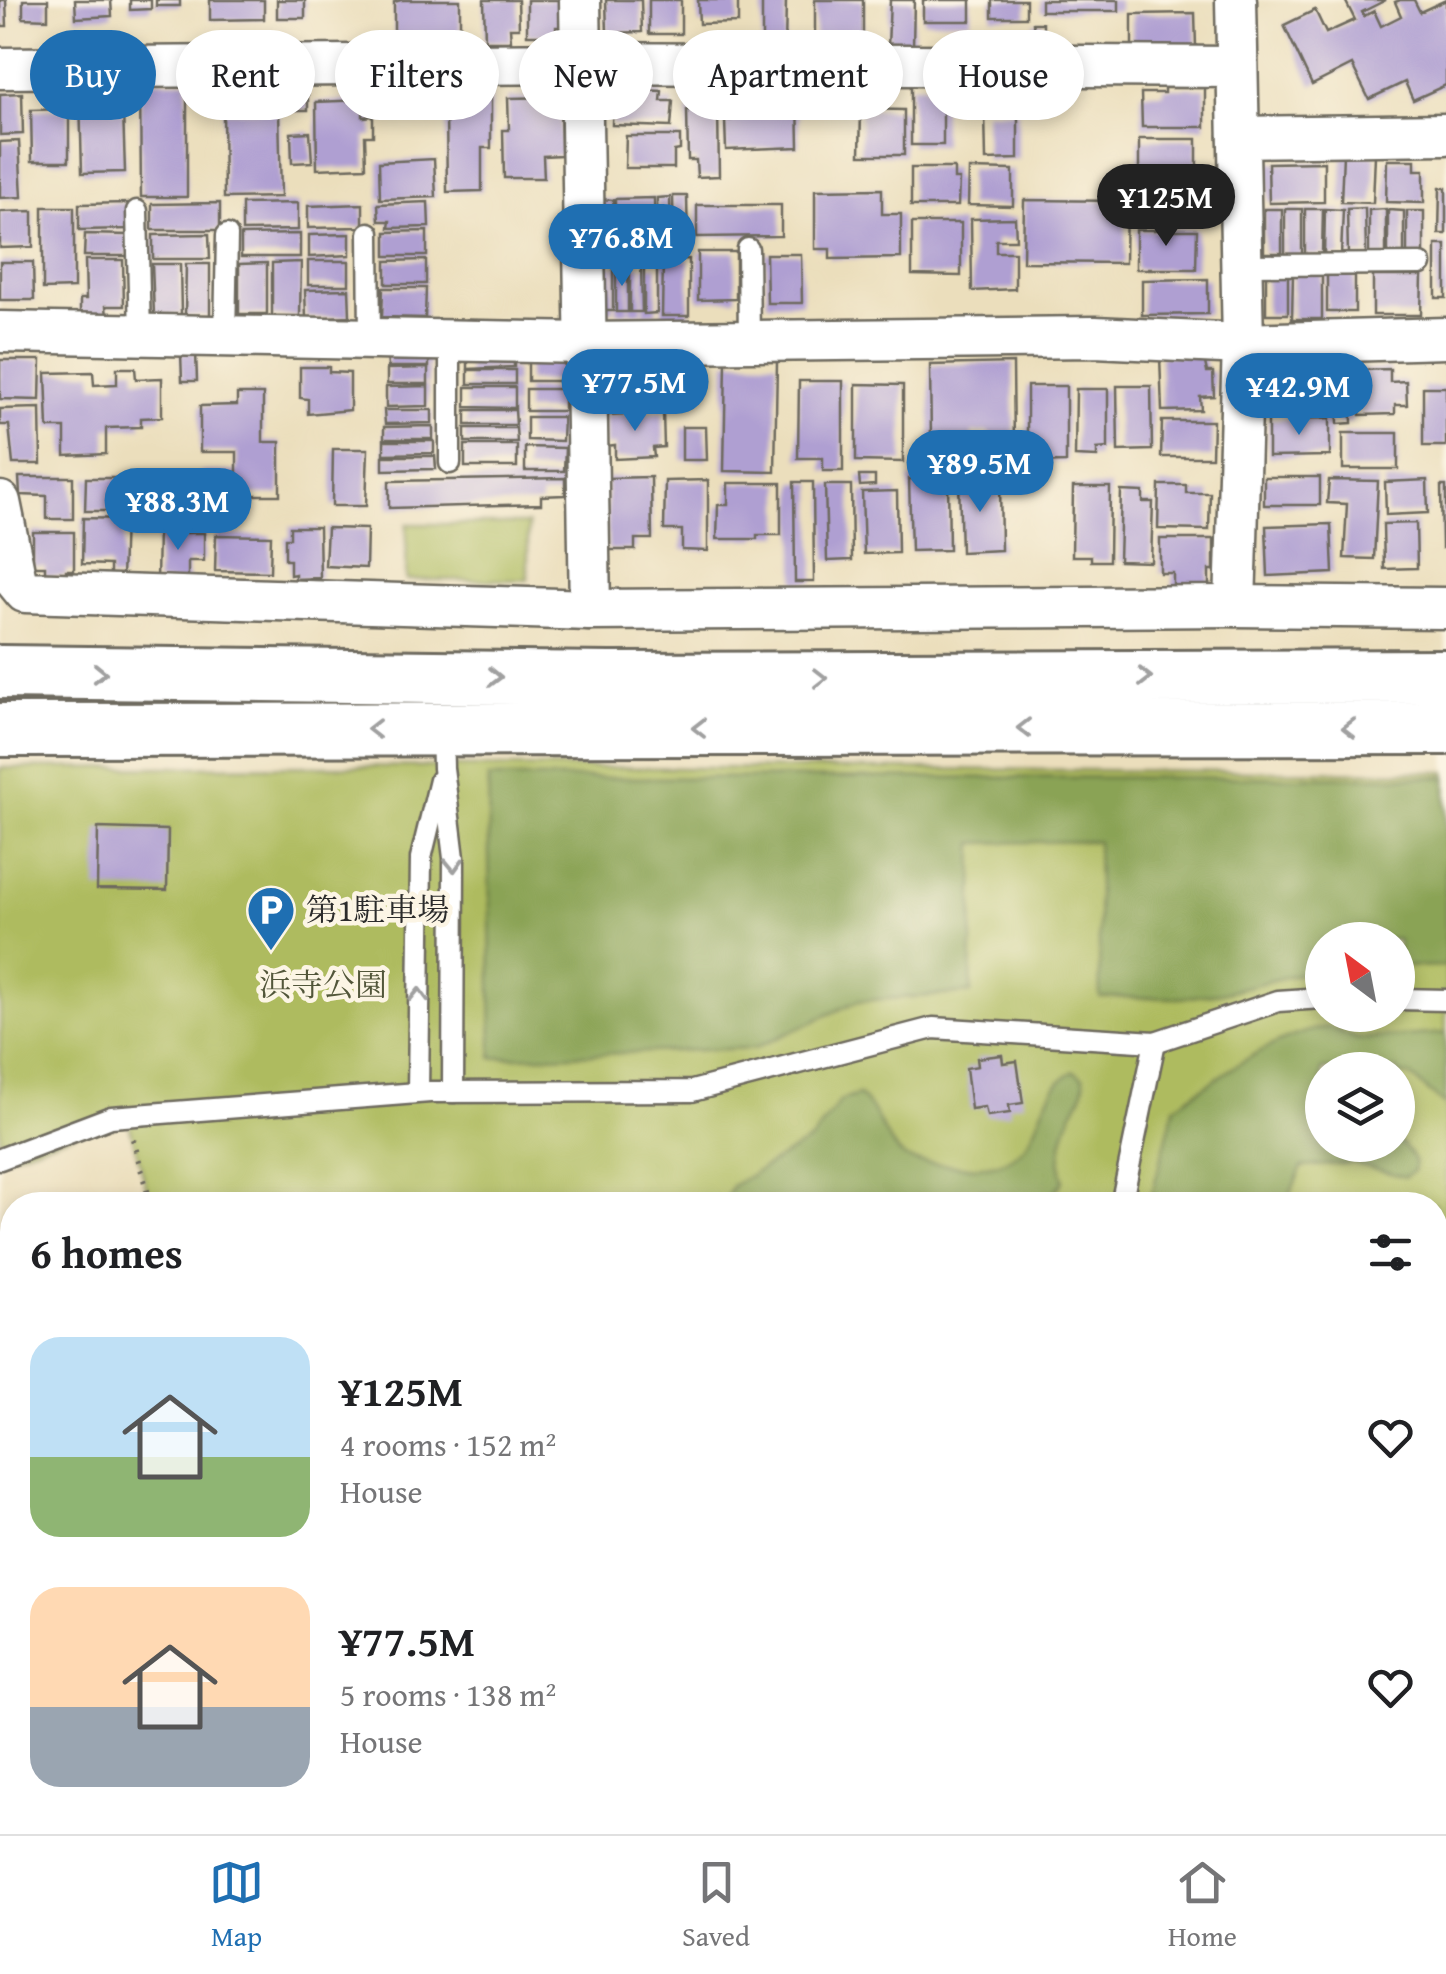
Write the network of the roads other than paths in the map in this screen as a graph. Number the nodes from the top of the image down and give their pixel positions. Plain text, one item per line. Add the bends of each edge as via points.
1 (580, 0) edge
2 (1236, 0) edge
3 (580, 30) edge
4 (653, 63) edge
5 (519, 64) edge
6 (1237, 67) junction
7 (0, 68) edge
8 (580, 120) edge
9 (1446, 134) edge
10 (1239, 137) junction
11 (137, 211) dead end
12 (368, 233) dead end
13 (227, 236) dead end
14 (748, 249) dead end
15 (1420, 264) dead end
16 (1241, 265) junction
17 (0, 332) edge
18 (140, 335) junction
19 (225, 336) junction
20 (1446, 338) edge
21 (370, 339) junction
22 (450, 340) junction
23 (749, 341) junction
24 (584, 343) junction
25 (1242, 344) junction
26 (450, 463) dead end
27 (0, 502) edge
28 (1235, 606) junction
29 (1446, 608) edge
30 (590, 610) junction
31 (1, 672) edge
32 (1446, 676) edge
33 (1446, 728) edge
34 (1, 730) edge
35 (443, 748) junction
36 (1305, 999) edge
37 (1415, 999) edge
38 (1446, 1000) edge
39 (1155, 1042) junction
40 (418, 1092) junction
41 (453, 1092) junction
42 (0, 1159) edge
43 (1124, 1192) edge

1 - 3 street
2 - 6 street
4 - 6 street
5 - 7 street
6 - 10 street
8 - 24 street
9 - 10 street
10 - 16 street
11 - 18 lane
12 - 21 lane
13 - 19 lane
14 - 23 lane
15 - 16 lane
16 - 25 street
17 - 18 street
18 - 19 street
19 - 21 street
20 - 25 street
21 - 22 street
22 - 24 street
22 - 26 lane
23 - 24 street
23 - 25 street via 1096,337
24 - 30 street
25 - 28 street
27 - 30 street via 24,592
28 - 29 street
28 - 30 street
31 -> 32 street via 610,679
33 -> 35 street
35 -> 34 street
40 -> 35 lane via 421,858
35 -> 41 lane via 454,858
36 - 39 lane via 1278,1001
37 - 38 lane
39 - 41 lane via 933,1028 692,1091
39 - 43 lane
40 - 41 lane
40 - 42 lane via 110,1116

